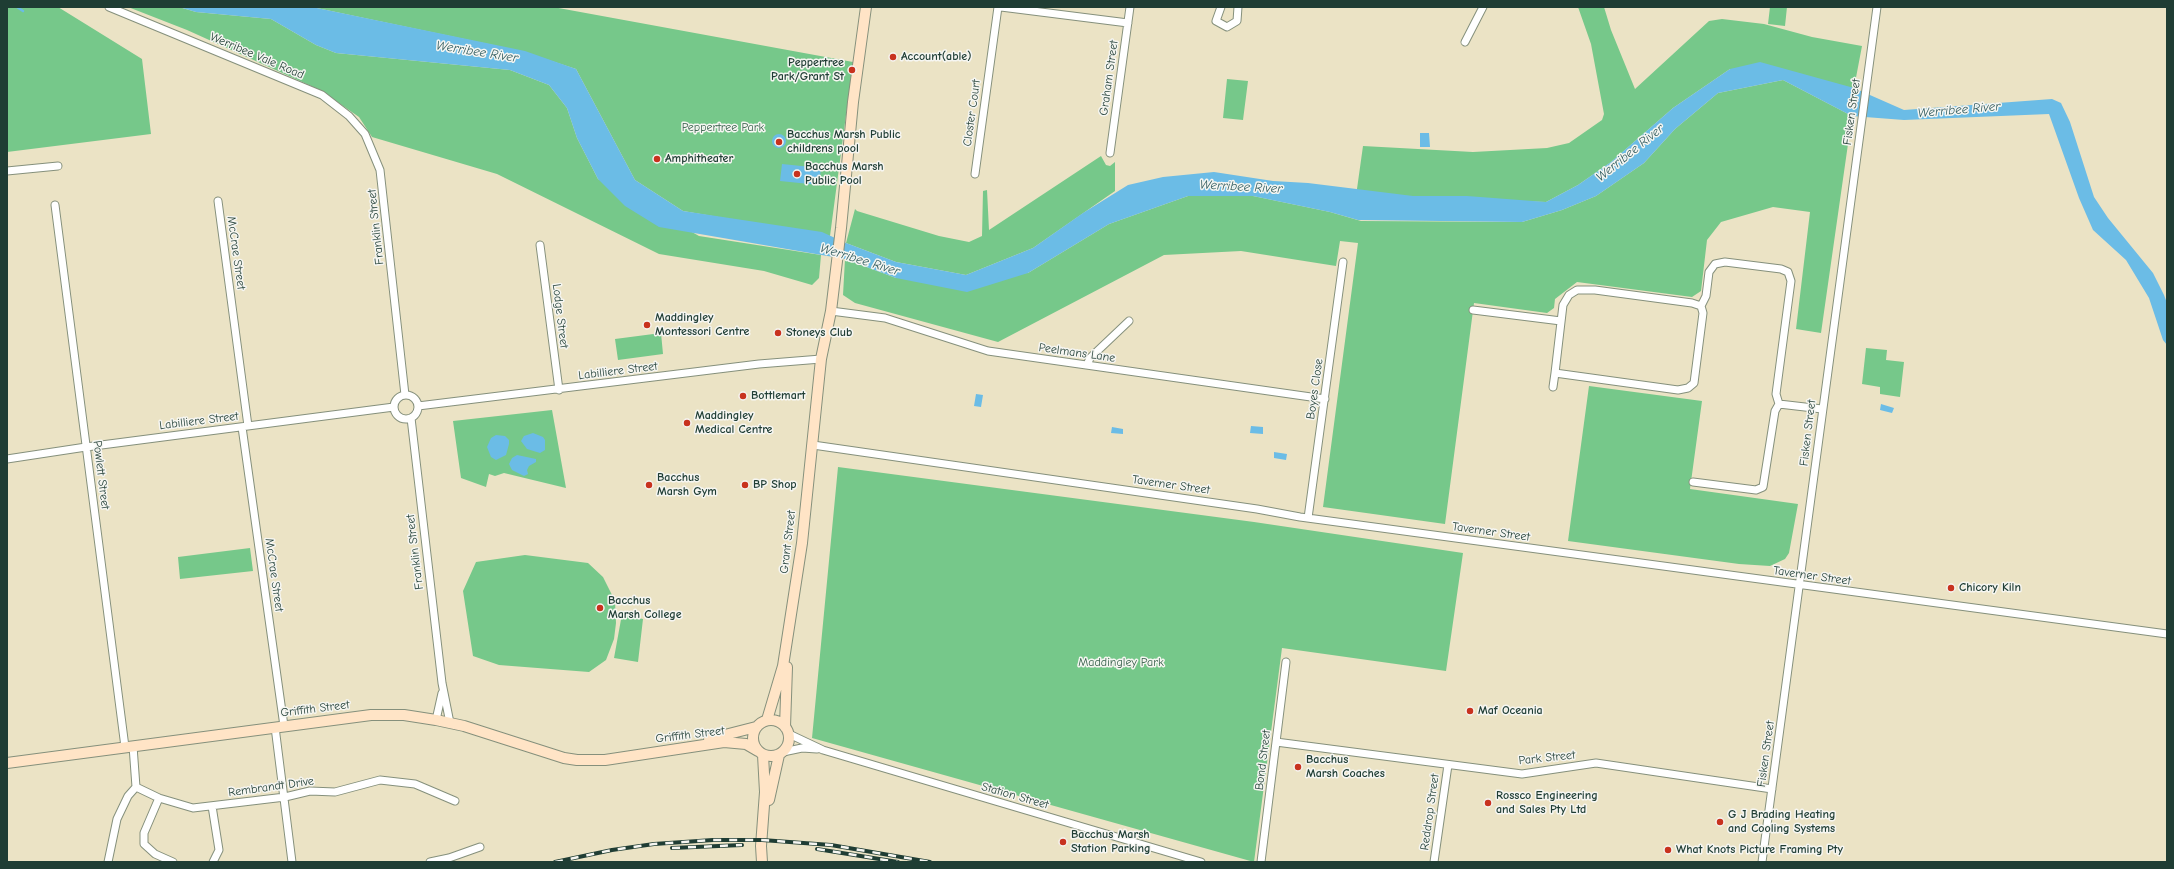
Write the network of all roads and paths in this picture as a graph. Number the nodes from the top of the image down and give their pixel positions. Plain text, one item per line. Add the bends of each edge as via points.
1 (109, 7) edge
2 (866, 7) edge
3 (998, 7) edge
4 (1001, 7) edge
5 (1130, 7) edge
6 (1221, 7) edge
7 (1238, 7) edge
8 (1483, 7) edge
9 (1877, 7) edge
10 (1128, 23) junction
11 (1465, 42) dead end
12 (1110, 153) dead end
13 (375, 154) joint
14 (58, 166) dead end
15 (7, 171) edge
16 (975, 174) dead end
17 (218, 201) dead end
18 (55, 205) dead end
19 (540, 245) dead end
20 (1343, 262) dead end
21 (1701, 306) junction
22 (1473, 310) dead end
23 (831, 311) junction
24 (1130, 321) dead end
25 (1561, 321) junction
26 (821, 360) junction
27 (1087, 365) junction
28 (1555, 373) junction
29 (1553, 387) dead end
30 (559, 390) junction
31 (405, 395) junction
32 (1325, 399) junction
33 (1779, 404) junction
34 (418, 406) junction
35 (394, 407) junction
36 (1822, 409) junction
37 (411, 418) junction
38 (245, 426) junction
39 (813, 445) junction
40 (86, 447) junction
41 (7, 459) edge
42 (1693, 482) dead end
43 (1308, 518) junction
44 (1799, 585) junction
45 (789, 627) junction
46 (2167, 634) edge
47 (1286, 662) dead end
48 (442, 683) junction
49 (436, 720) junction
50 (767, 720) junction
51 (450, 723) junction
52 (280, 727) junction
53 (756, 727) junction
54 (787, 730) junction
55 (1276, 742) junction
56 (129, 747) junction
57 (824, 750) junction
58 (761, 753) junction
59 (781, 753) junction
60 (623, 758) junction
61 (7, 763) edge
62 (1448, 765) junction
63 (136, 787) junction
64 (1772, 789) junction
65 (285, 797) junction
66 (159, 798) junction
67 (455, 801) dead end
68 (212, 806) junction
69 (763, 825) junction
70 (480, 848) dead end
71 (108, 862) edge
72 (173, 862) edge
73 (213, 862) edge
74 (292, 862) edge
75 (430, 862) edge
76 (762, 862) edge
77 (1201, 862) edge
78 (1262, 862) edge
79 (1434, 862) edge
80 (1762, 862) edge

1 - 13 street, Werribee Vale Road via 322,95 349,116 365,134
2 - 23 main road, Grant Street via 853,102
3 - 16 street, Closter Court
4 - 10 street
5 - 10 street, Graham Street
6 - 7 street via 1216,21 1227,27 1237,21
8 - 11 street
9 - 36 street, Fisken Street
10 - 12 street, Graham Street
13 - 31 street, Franklin Street via 380,170
14 - 15 street
17 - 38 street, McCrae Street
18 - 40 street, Powlett Street
19 - 30 street, Lodge Street
20 - 32 street, Boyes Close
21 - 25 street via 1692,302 1586,289 1577,290 1569,295 1563,305
21 - 28 street via 1703,313 1694,383 1688,388 1678,390
21 - 33 street via 1706,296 1708,272 1715,264 1726,262 1788,272 1792,281 1776,394
22 - 25 street
23 - 26 main road, Grant Street
23 - 27 street, Peelmans Lane via 885,318 988,351
24 - 27 street via 1090,358
25 - 28 street
26 - 30 street, Labilliere Street via 777,362
26 - 39 main road, Grant Street
27 - 32 street, Peelmans Lane
28 - 29 street
30 - 34 street, Labilliere Street
31 - 34 street via 414,398
31 - 35 street via 397,399
32 - 43 street, Boyes Close
33 - 36 street
33 - 42 street via 1775,411 1763,487 1756,490
34 - 37 street
35 - 37 street via 398,416
35 - 38 street, Labilliere Street
36 - 44 street, Fisken Street
37 - 48 street, Franklin Street
38 - 40 street, Labilliere Street
38 - 52 street, McCrae Street
39 - 43 street, Taverner Street
39 - 45 main road, Grant Street
40 - 41 street, Labilliere Street
40 - 56 street, Powlett Street
43 - 44 street, Taverner Street
44 - 46 street, Taverner Street
44 - 64 street, Fisken Street
45 - 50 main road, Grant Street via 776,693
45 - 54 main road, Grant Street
47 - 55 street, Bond Street
48 - 49 street, Franklin Street
48 - 51 street, Franklin Street
49 - 51 main road, Griffith Street
49 - 52 main road, Griffith Street via 404,714 371,715
50 - 53 main road
50 - 54 main road via 778,721
51 - 60 main road, Griffith Street via 564,758 591,761
52 - 56 main road, Griffith Street
52 - 65 street, McCrae Street
53 - 58 main road via 753,739
53 - 60 main road, Griffith Street
54 - 57 street, Station Street
54 - 59 main road via 789,743
55 - 62 street, Park Street
55 - 78 street, Bond Street
56 - 61 main road, Griffith Street
56 - 63 street, Powlett Street
57 - 59 street, Station Street via 802,748
57 - 77 street, Station Street
58 - 59 main road via 773,756
58 - 60 main road, Griffith Street via 746,744 724,742
58 - 69 main road via 765,792
59 - 69 main road
62 - 64 street, Park Street via 1522,774 1596,764
62 - 79 street, Reddrop Street
63 - 66 street, Rembrandt Drive
63 - 71 street via 128,796 117,818
64 - 80 street, Fisken Street
65 - 67 street, Rembrandt Drive via 310,791 335,792 387,780 415,784
65 - 68 street, Rembrandt Drive
65 - 74 street, McCrae Street
66 - 68 street, Rembrandt Drive via 193,808
66 - 72 street via 144,833 144,844 155,854
68 - 73 street via 219,850
69 - 76 main road
70 - 75 street

